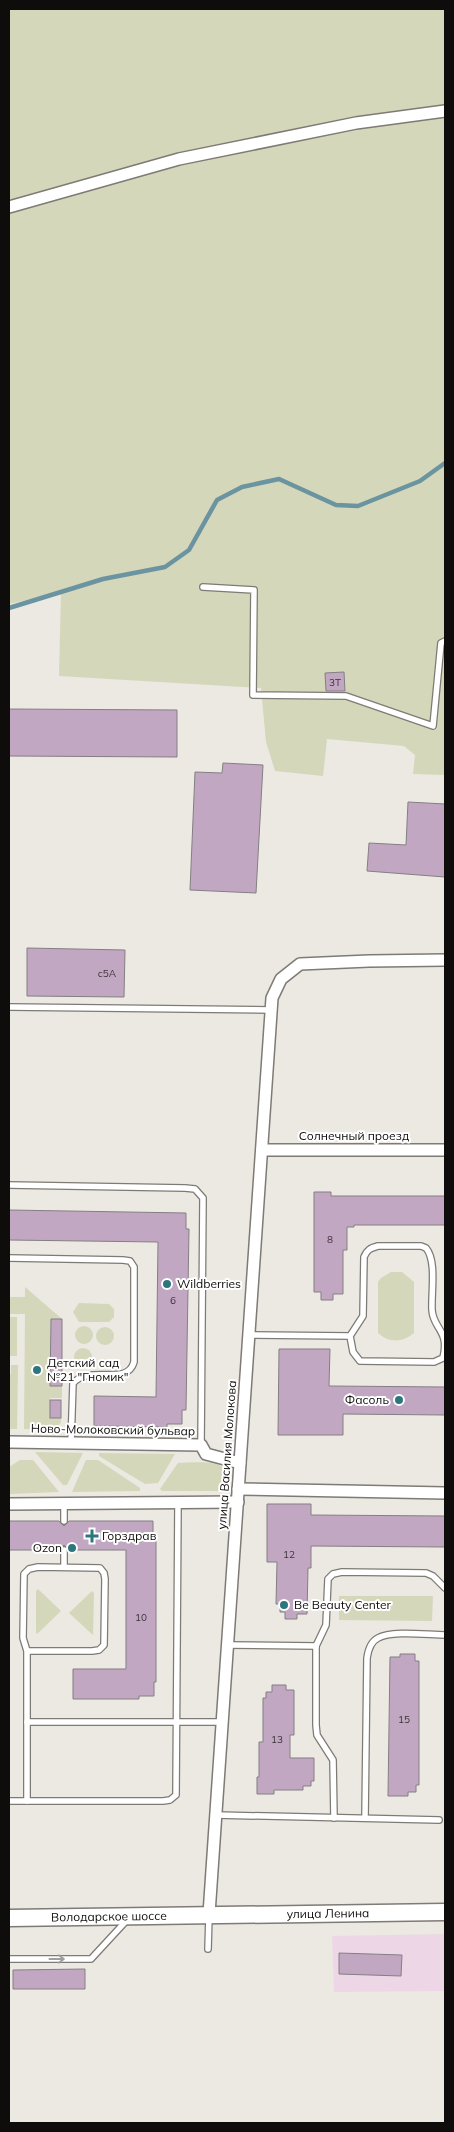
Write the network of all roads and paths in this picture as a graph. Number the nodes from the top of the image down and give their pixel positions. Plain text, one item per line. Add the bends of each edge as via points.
1 (445, 111) edge
2 (9, 206) edge
3 (203, 587) dead end
4 (445, 641) edge
5 (445, 960) edge
6 (9, 1007) edge
7 (272, 1010) junction
8 (262, 1150) junction
9 (445, 1150) edge
10 (9, 1185) edge
11 (9, 1258) edge
12 (249, 1335) junction
13 (350, 1336) junction
14 (9, 1442) edge
15 (71, 1443) junction
16 (201, 1445) junction
17 (240, 1463) junction
18 (238, 1489) junction
19 (445, 1493) edge
20 (238, 1502) junction
21 (178, 1503) junction
22 (9, 1504) edge
23 (64, 1504) junction
24 (64, 1522) dead end
25 (64, 1550) dead end
26 (64, 1567) junction
27 (445, 1588) edge
28 (445, 1635) edge
29 (228, 1645) junction
30 (316, 1646) junction
31 (27, 1651) junction
32 (27, 1722) junction
33 (178, 1722) junction
34 (222, 1722) junction
35 (9, 1801) edge
36 (27, 1801) junction
37 (216, 1815) junction
38 (334, 1818) junction
39 (365, 1818) junction
40 (439, 1820) dead end
41 (445, 1912) edge
42 (209, 1914) junction
43 (131, 1916) junction
44 (9, 1918) edge
45 (208, 1949) dead end
46 (9, 1959) edge

1 - 2 street via 356,123 179,159
3 - 4 lane via 254,590 253,695 346,696 433,726 441,643
5 - 7 street, улица Василия Молокова via 300,964 281,979 272,998
6 - 7 lane
7 - 8 street, улица Василия Молокова
8 - 9 street, Солнечный проезд
8 - 12 street, улица Василия Молокова
10 - 16 lane via 185,1188 195,1189 203,1198
11 - 15 lane via 123,1260 130,1261 134,1268 132,1369 119,1375 89,1374 73,1383
12 - 13 lane
12 - 17 street, улица Василия Молокова
13 - 13 lane via 353,1352 360,1361 434,1362 443,1358 444,1336 432,1313 432,1258 426,1248 378,1246 366,1252 363,1316
14 - 15 street, Ново-Молоковский бульвар
15 - 16 street, Ново-Молоковский бульвар
16 - 17 street, Ново-Молоковский бульвар via 206,1454
17 - 18 street, улица Василия Молокова
18 - 19 street
18 - 20 street, улица Василия Молокова
20 - 21 street
20 - 29 street, улица Василия Молокова
21 - 23 street
21 - 33 lane
22 - 23 street
23 - 24 lane
25 - 26 lane
26 - 31 lane via 38,1567 24,1574
26 - 31 lane via 94,1567 104,1573 104,1645 92,1651
27 - 30 lane via 433,1576 418,1572 333,1574 327,1586 326,1625
28 - 39 lane via 389,1635 377,1638 368,1648
29 - 30 lane
29 - 34 street, улица Василия Молокова
30 - 38 lane via 317,1735 333,1760
31 - 32 lane
32 - 33 lane
32 - 36 lane
33 - 34 lane
33 - 36 lane via 178,1788 170,1800
34 - 37 street, улица Василия Молокова
35 - 36 lane
37 - 38 lane
37 - 42 street, улица Василия Молокова
38 - 39 lane
39 - 40 lane
41 - 42 main road, улица Ленина
42 - 43 main road, Володарское шоссе
42 - 45 lane
43 - 44 main road, Володарское шоссе
46 -> 43 lane via 91,1959

